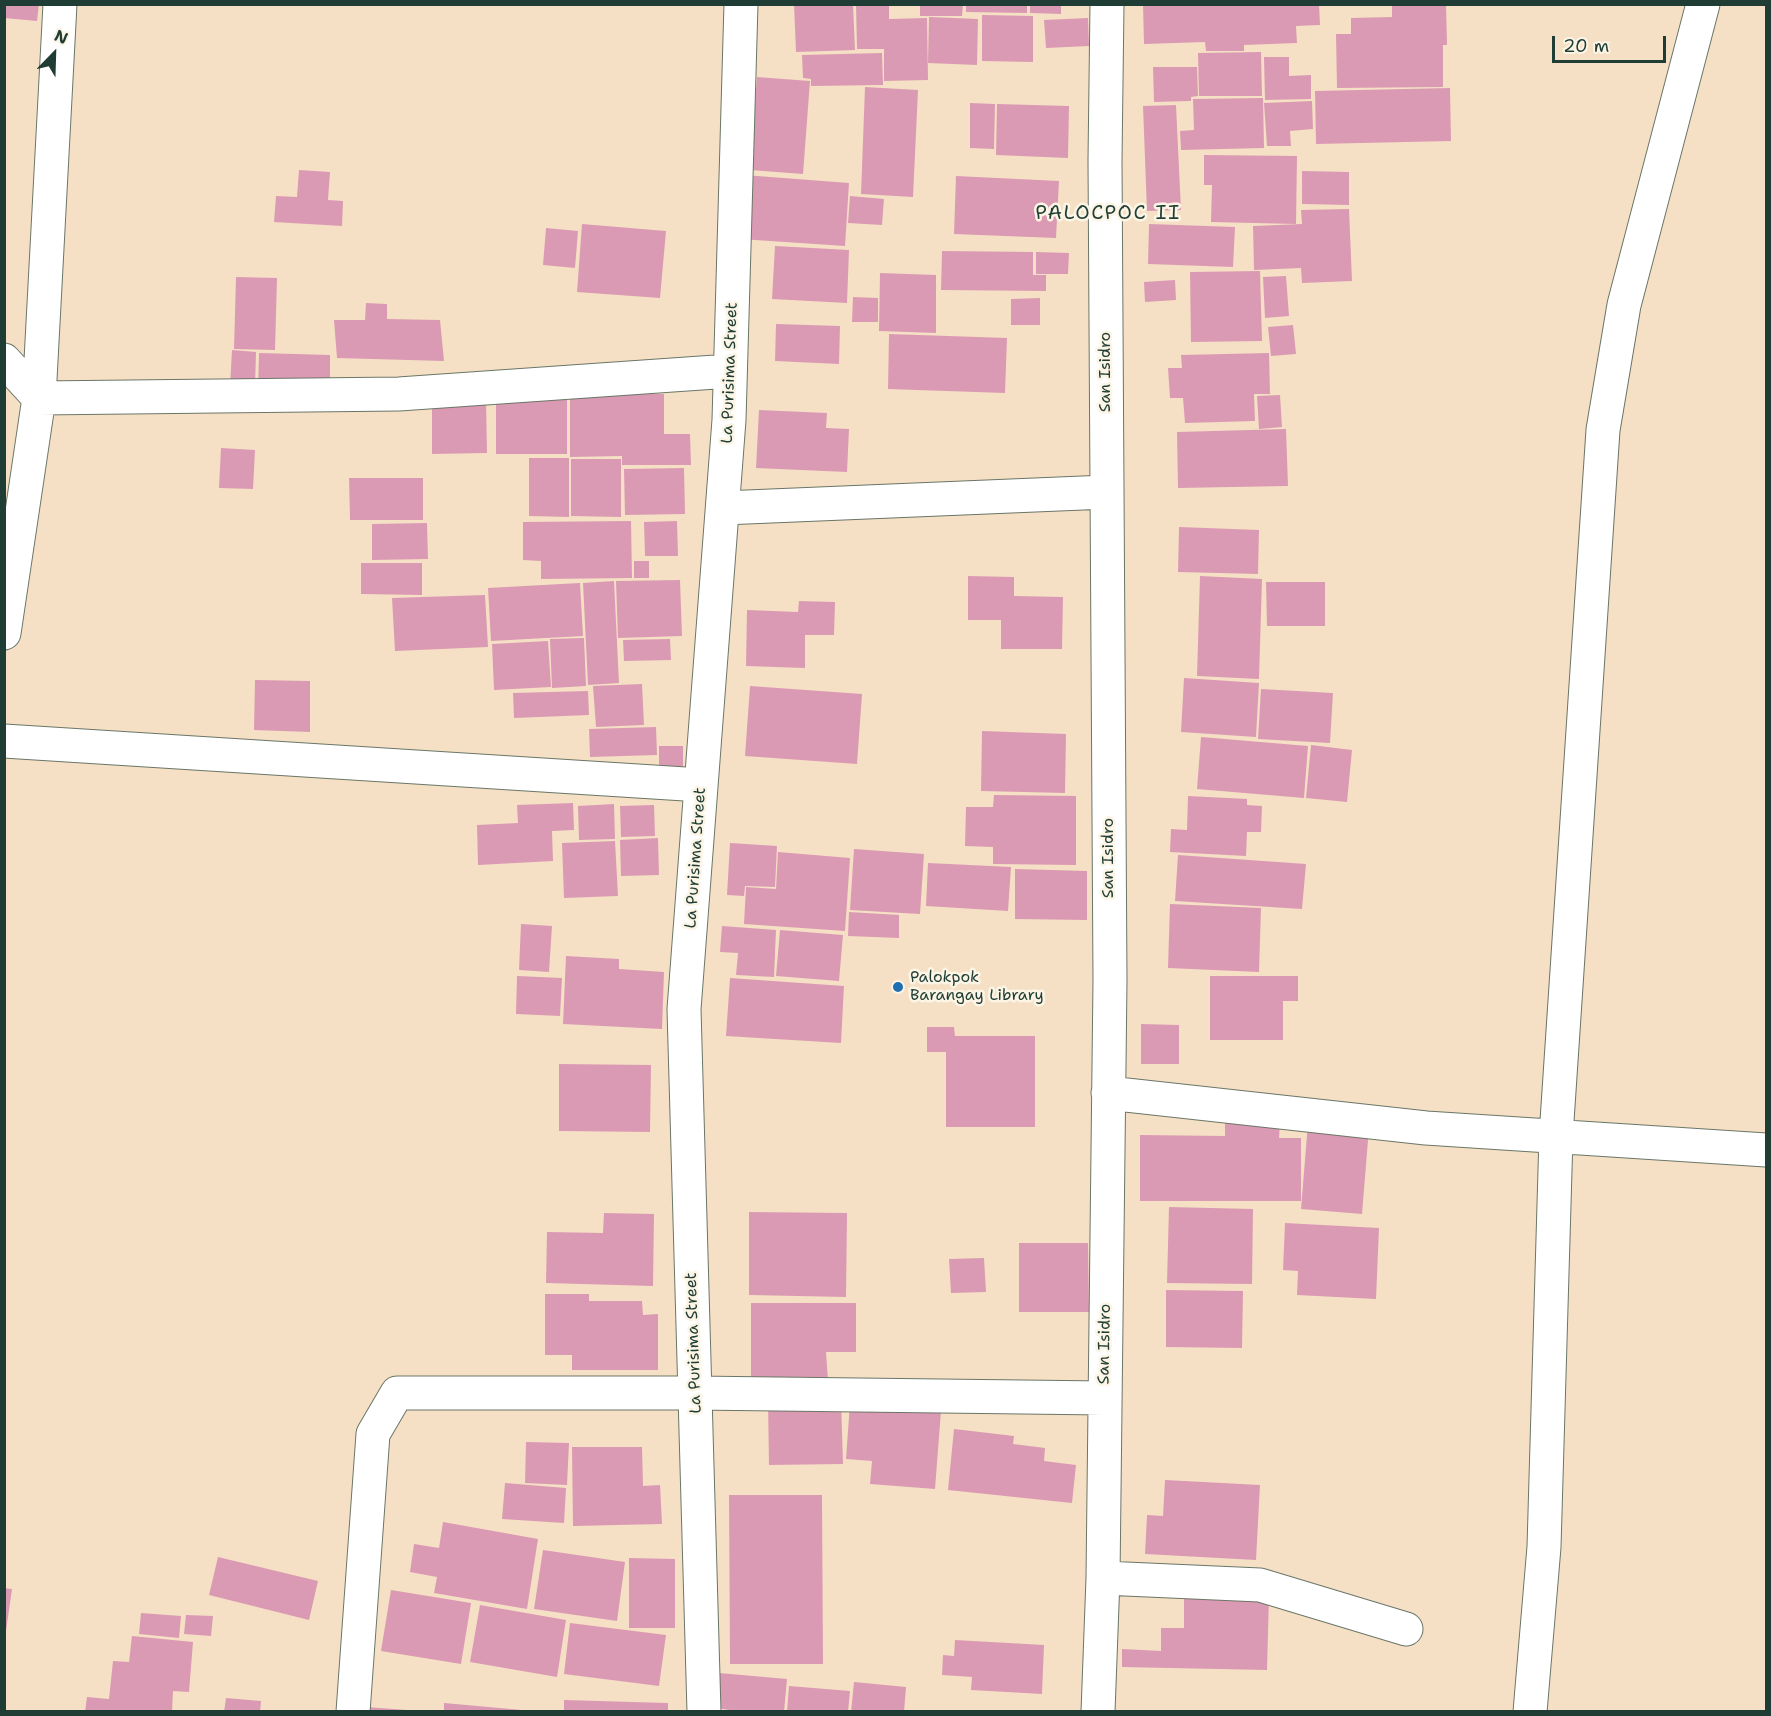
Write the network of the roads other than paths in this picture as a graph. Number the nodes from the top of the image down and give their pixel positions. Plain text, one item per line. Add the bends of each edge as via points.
1 (60, 4) edge
2 (741, 4) edge
3 (1107, 4) edge
4 (1702, 4) edge
5 (4, 360) edge
6 (730, 371) junction
7 (39, 398) junction
8 (1107, 492) junction
9 (723, 508) junction
10 (4, 633) edge
11 (4, 741) edge
12 (701, 785) junction
13 (1108, 1093) junction
14 (1556, 1136) junction
15 (1767, 1150) edge
16 (695, 1393) junction
17 (1104, 1398) junction
18 (1103, 1578) junction
19 (1406, 1629) dead end
20 (353, 1712) edge
21 (704, 1712) edge
22 (1098, 1712) edge
23 (1530, 1712) edge

1 - 7 street
2 - 6 street, La Purisima Street
3 - 8 street, San Isidro
4 - 14 street via 1624,305 1603,430
5 - 7 street
6 - 7 street via 399,394
6 - 9 street, La Purisima Street
7 - 10 street
8 - 9 street
8 - 13 street, San Isidro
9 - 12 street, La Purisima Street
11 - 12 street
12 - 16 street, La Purisima Street via 684,1009
13 - 14 street via 1426,1128
13 - 17 street, San Isidro
14 - 15 street
14 - 23 street via 1544,1547
16 - 17 street
16 - 20 street via 397,1393 373,1434
16 - 21 street, La Purisima Street
17 - 18 street, San Isidro
18 - 19 street via 1260,1585
18 - 22 street, San Isidro

